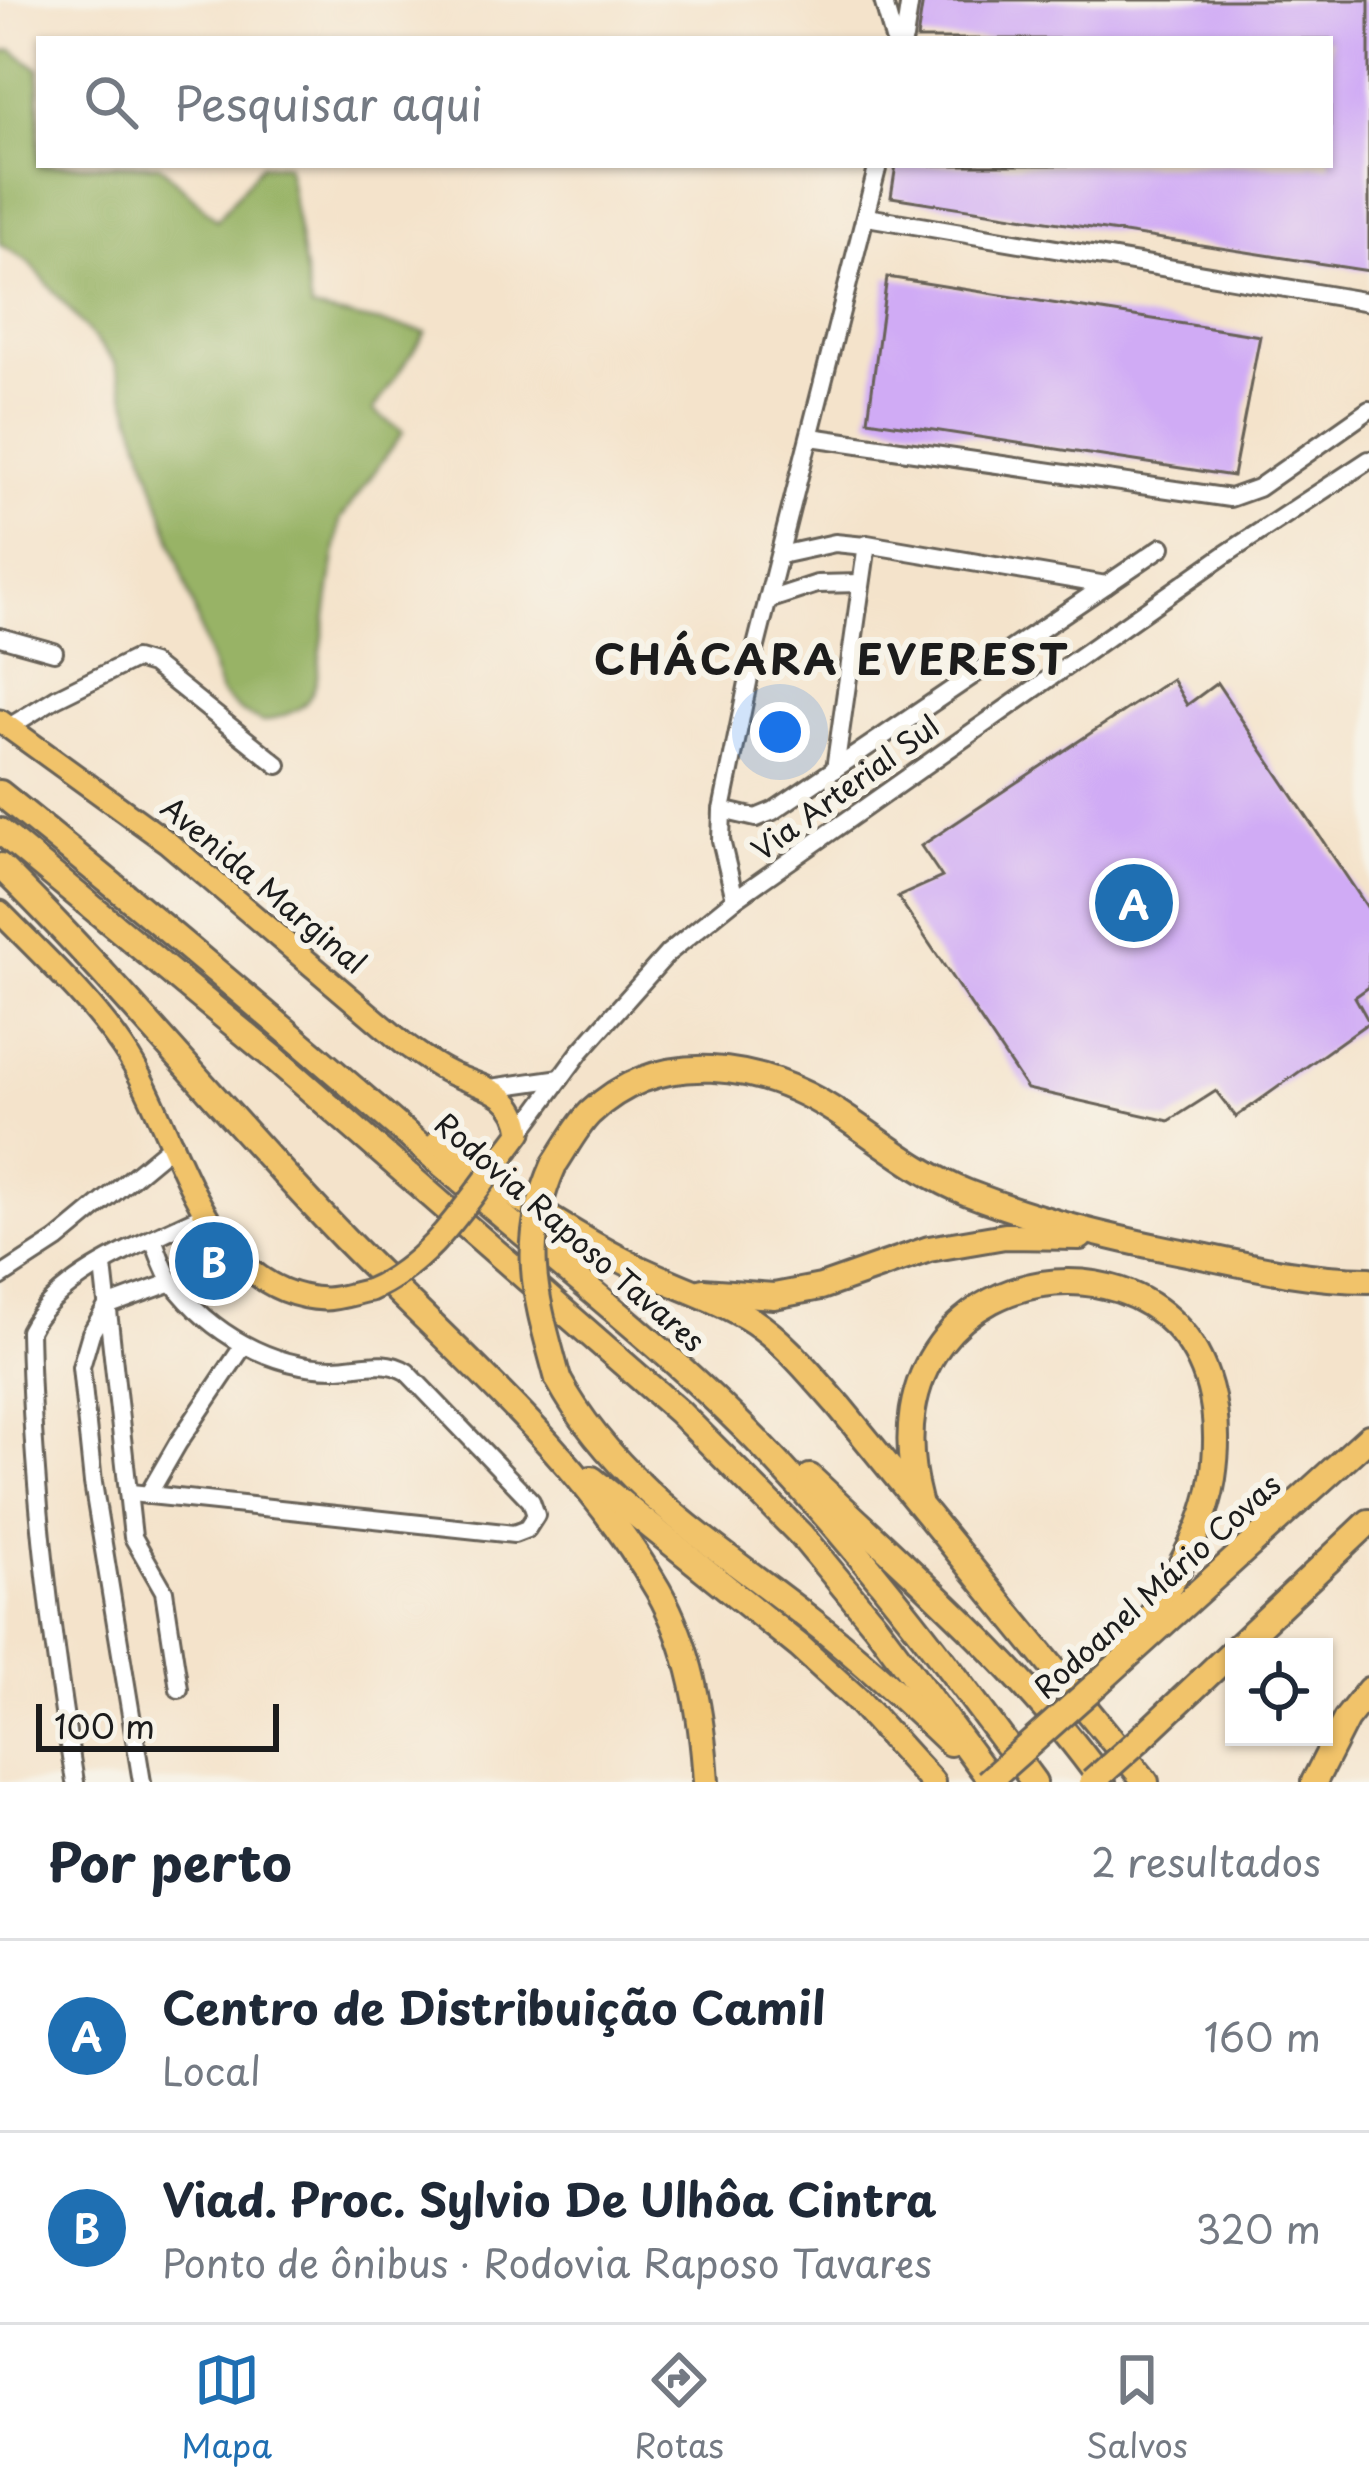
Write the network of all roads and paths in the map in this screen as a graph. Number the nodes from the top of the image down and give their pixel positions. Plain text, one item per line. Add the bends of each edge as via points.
1 (883, 0) edge
2 (910, 0) edge
3 (893, 36) edge
4 (904, 36) edge
5 (877, 168) edge
6 (867, 217) junction
7 (1369, 302) edge
8 (1369, 410) edge
9 (811, 437) junction
10 (1369, 460) edge
11 (866, 546) junction
12 (1162, 547) dead end
13 (780, 555) junction
14 (861, 584) junction
15 (1106, 585) junction
16 (768, 601) junction
17 (0, 637) edge
18 (54, 652) dead end
19 (5, 724) edge
20 (278, 765) dead end
21 (835, 769) junction
22 (0, 793) edge
23 (722, 809) junction
24 (0, 831) edge
25 (0, 866) edge
26 (735, 899) junction
27 (0, 912) edge
28 (286, 1030) junction
29 (561, 1078) junction
30 (491, 1088) junction
31 (515, 1140) junction
32 (174, 1143) junction
33 (205, 1214) junction
34 (1106, 1237) junction
35 (153, 1239) junction
36 (103, 1266) junction
37 (0, 1277) edge
38 (1369, 1280) edge
39 (172, 1282) junction
40 (695, 1290) junction
41 (107, 1306) junction
42 (244, 1345) junction
43 (725, 1409) junction
44 (514, 1410) junction
45 (1369, 1437) edge
46 (140, 1494) junction
47 (921, 1509) junction
48 (1369, 1522) edge
49 (1248, 1638) edge
50 (1131, 1651) junction
51 (1225, 1659) edge
52 (179, 1689) dead end
53 (1369, 1690) edge
54 (74, 1782) edge
55 (142, 1782) edge
56 (706, 1782) edge
57 (932, 1782) edge
58 (990, 1782) edge
59 (1034, 1782) edge
60 (1092, 1782) edge
61 (1103, 1782) edge
62 (1146, 1782) edge
63 (1314, 1782) edge

1 - 3 street
2 - 4 street
5 - 6 street
6 - 7 street
6 - 9 street
8 - 9 street via 1258,488 1230,498
9 - 13 street
10 - 26 street, Via Arterial Sul
11 - 13 street via 835,543
11 - 14 street
11 - 15 street
12 - 15 street
13 - 16 street
14 - 16 street via 817,584
14 - 21 street
15 - 21 street
16 - 23 street
17 - 18 street
19 - 20 street via 135,659 152,664
19 - 30 main road, Avenida Marginal via 167,842 403,1043
21 - 23 street via 766,815
22 - 28 highway, Rodovia Raposo Tavares
23 - 26 street
24 - 58 highway, Rodovia Raposo Tavares via 679,1412 801,1535
25 - 44 highway
26 - 29 street, Via Arterial Sul via 668,953
27 - 32 main road via 124,1048
28 - 40 highway via 519,1202 631,1265
28 - 43 highway, Rodovia Raposo Tavares
29 - 30 street
29 - 31 street, Via Arterial Sul
30 - 31 main road via 514,1108
31 - 33 main road, bridge via 430,1249 370,1290 328,1299 263,1283
32 - 33 main road
32 - 37 street
33 - 35 street
34 - 38 highway via 1283,1273
34 - 40 highway via 1005,1236 929,1249 774,1296
34 - 58 highway, bridge via 965,1192 788,1083 730,1069 680,1068 634,1084 590,1113 537,1204 537,1300 558,1379 581,1419 650,1493 881,1678
35 - 36 street
35 - 39 street
36 - 41 street
36 - 54 street via 54,1298 29,1331 38,1512
39 - 41 street
39 - 42 street
40 - 47 highway via 788,1350
41 - 46 street
41 - 55 street via 81,1366 84,1410
42 - 46 street
42 - 46 street via 303,1367 395,1365 440,1404 536,1515 514,1534
43 - 59 highway, Rodovia Raposo Tavares via 903,1608
43 - 61 highway via 800,1468 997,1654
44 - 56 highway via 625,1538 661,1594 696,1697
44 - 57 highway via 799,1646
45 - 50 highway, Rodoanel Mário Covas
46 - 52 street via 133,1537 164,1591
47 - 50 highway via 911,1471 912,1414 922,1377 970,1312 1011,1289 1091,1281 1157,1309 1188,1341 1210,1382 1213,1482 1190,1544
47 - 62 highway
48 - 49 highway
50 - 58 highway, Rodoanel Mário Covas, bridge
51 - 60 highway, bridge
53 - 63 highway

